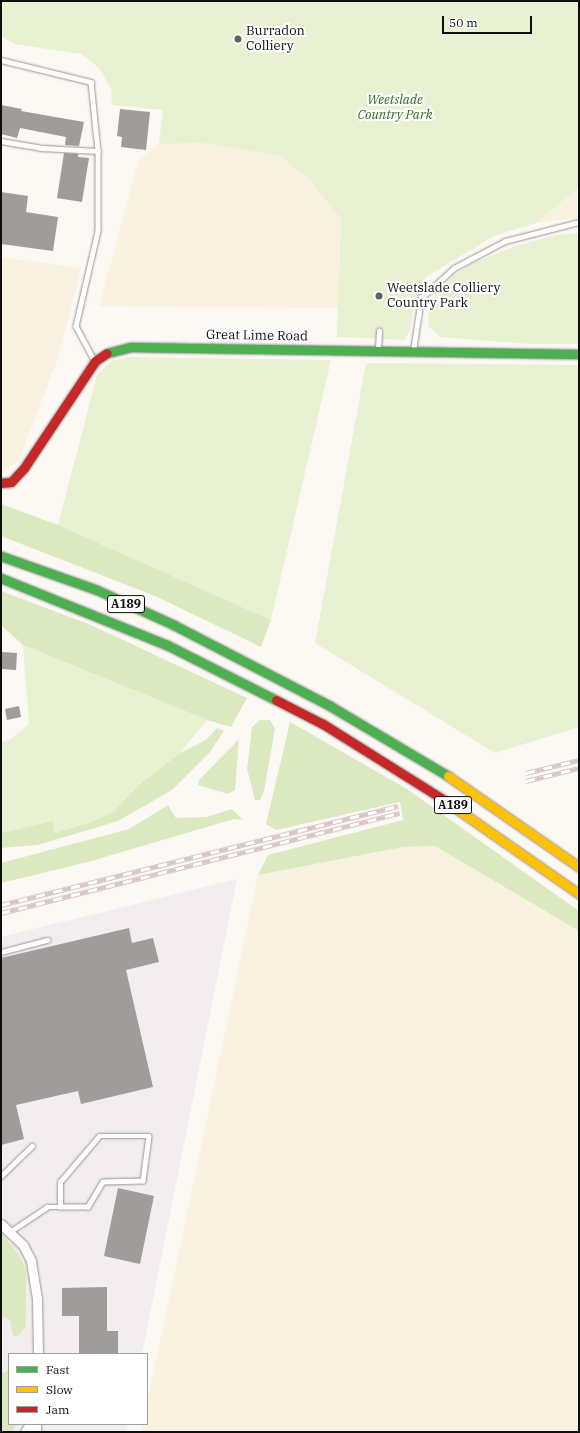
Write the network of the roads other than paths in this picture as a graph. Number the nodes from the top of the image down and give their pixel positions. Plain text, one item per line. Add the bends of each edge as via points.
1 (1, 60) edge
2 (1, 141) edge
3 (98, 151) junction
4 (579, 222) edge
5 (379, 331) dead end
6 (378, 351) junction
7 (413, 351) junction
8 (579, 354) edge
9 (95, 361) junction
10 (1, 483) edge
11 (1, 556) edge
12 (1, 578) edge
13 (579, 867) edge
14 (579, 894) edge
15 (47, 940) dead end
16 (1, 952) edge
17 (32, 1146) dead end
18 (1, 1176) edge
19 (60, 1207) junction
20 (1, 1224) edge
21 (10, 1231) junction
22 (38, 1353) edge

1 - 3 lane via 91,82
2 - 3 lane via 43,148
3 - 9 lane via 98,231 76,326
4 - 7 lane via 505,241 454,268 422,298
5 - 6 lane
6 - 7 main road, Great Lime Road
6 - 9 main road, Great Lime Road via 131,347 109,352
7 - 8 main road, Great Lime Road
9 - 10 main road, Great Lime Road via 24,468 11,482
11 - 13 main road, A189 via 97,590 248,662 330,706 467,787
12 - 14 main road, A189 via 167,645 323,724 458,808
15 - 16 lane
17 - 18 lane
19 - 19 lane via 60,1182 100,1136 149,1136 143,1181 103,1182 88,1207
19 - 21 lane via 46,1207
20 - 21 street
21 - 22 street via 23,1245 35,1278

